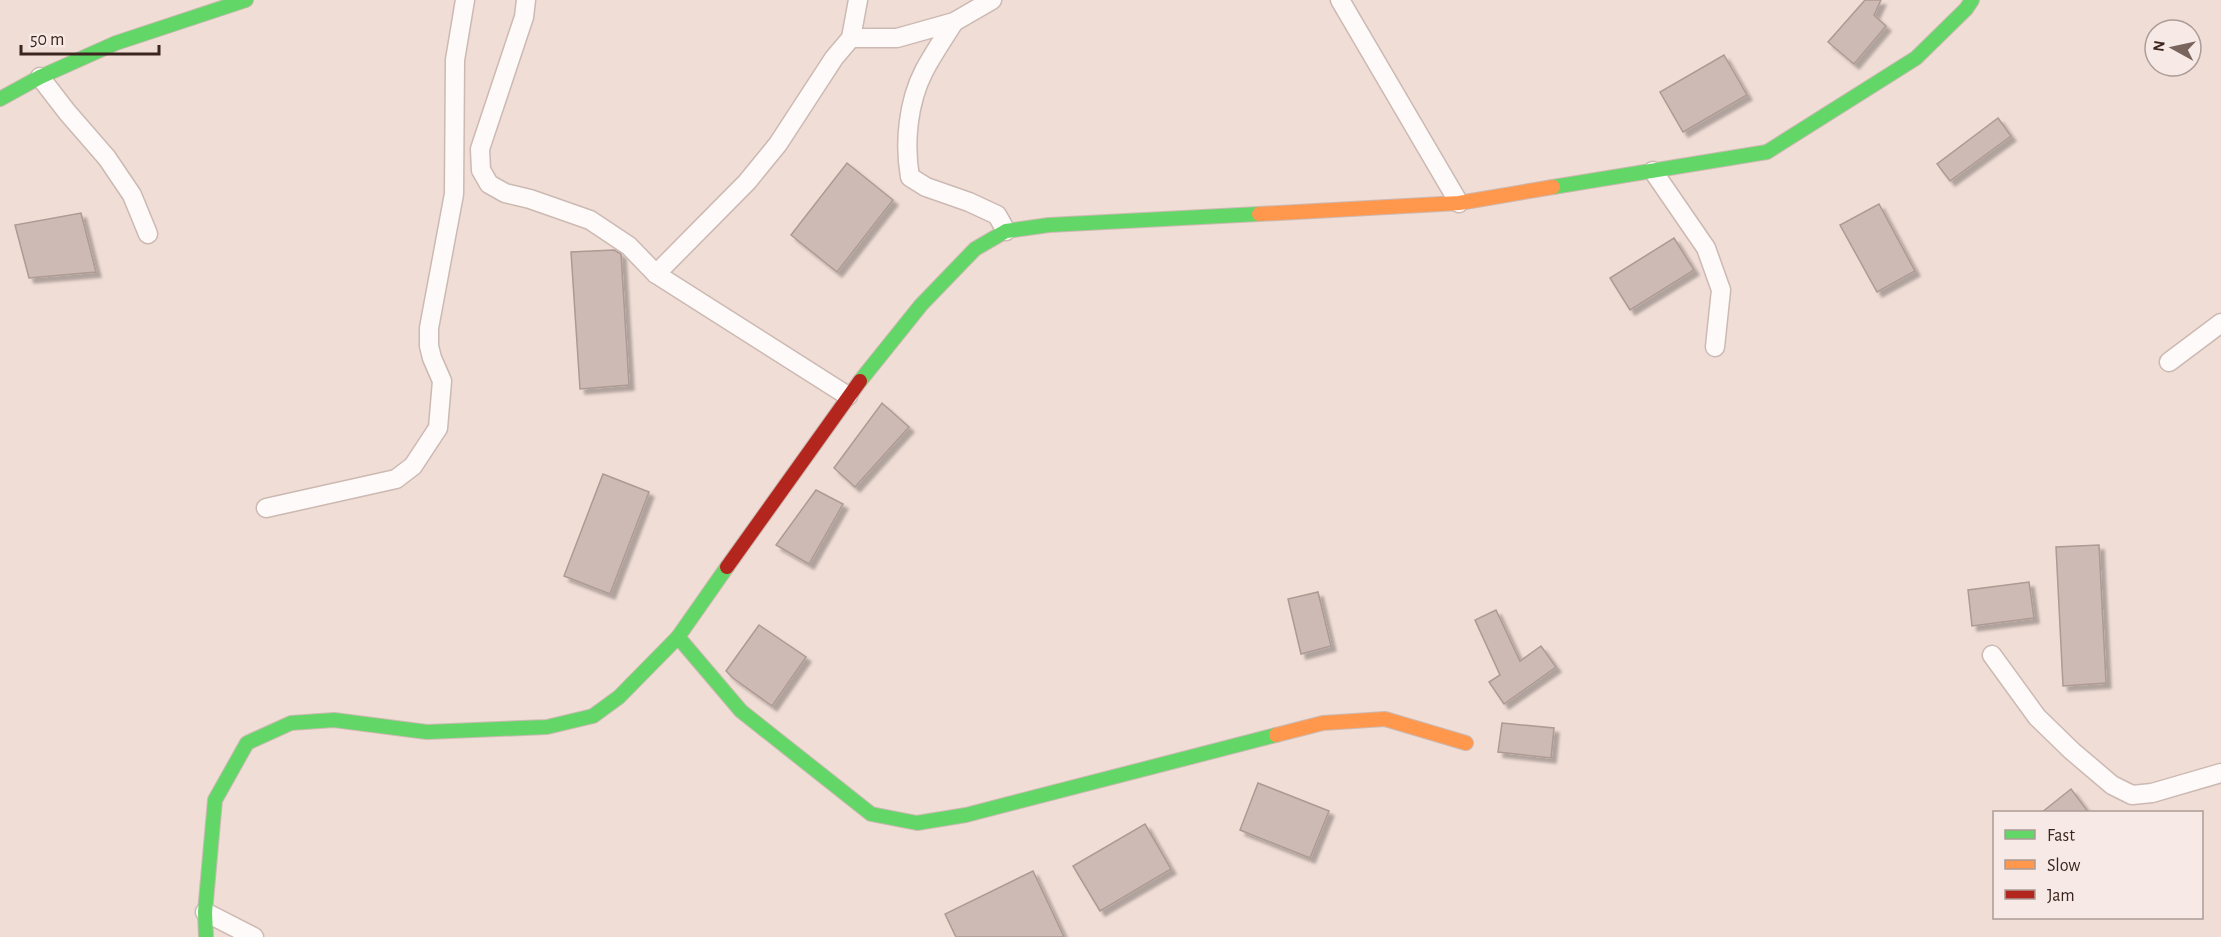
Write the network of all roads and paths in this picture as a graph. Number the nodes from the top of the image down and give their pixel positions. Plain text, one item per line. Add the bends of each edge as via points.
1 (246, 0) edge
2 (465, 0) edge
3 (526, 0) edge
4 (858, 0) edge
5 (992, 0) edge
6 (1340, 0) edge
7 (1972, 0) edge
8 (954, 22) junction
9 (851, 38) junction
10 (40, 78) junction
11 (0, 99) edge
12 (1653, 171) junction
13 (1459, 203) junction
14 (1006, 231) junction
15 (148, 234) dead end
16 (656, 274) junction
17 (2221, 323) edge
18 (1715, 347) dead end
19 (2169, 362) dead end
20 (848, 396) junction
21 (266, 508) dead end
22 (678, 637) junction
23 (1992, 654) dead end
24 (1466, 743) dead end
25 (2221, 773) edge
26 (205, 912) junction
27 (206, 937) edge
28 (254, 937) edge

1 - 10 street via 116,43
2 - 21 street via 455,60 454,194 429,328 429,346 442,381 438,428 413,466 396,479
3 - 16 street via 524,17 480,149 481,170 489,184 505,193 590,220 629,246
4 - 9 street
5 - 8 street
6 - 13 street
7 - 12 street via 1916,58 1767,152
8 - 9 street via 897,38
8 - 14 street via 924,72 912,104 906,156 910,177 997,215
9 - 16 street via 778,144
10 - 11 street
10 - 15 street via 107,158 132,195
12 - 13 street
12 - 18 street via 1706,248 1718,279 1721,290
13 - 14 street via 1049,225
14 - 20 street via 975,249 921,305
16 - 20 street
17 - 19 street
20 - 22 street
22 - 24 street via 741,711 871,814 916,822 966,815 1323,723 1385,719
22 - 26 street via 619,697 593,716 547,727 427,732 334,720 291,723 247,743 216,800
23 - 25 street via 2037,717 2112,785 2133,795 2152,793
26 - 27 street
26 - 28 street

